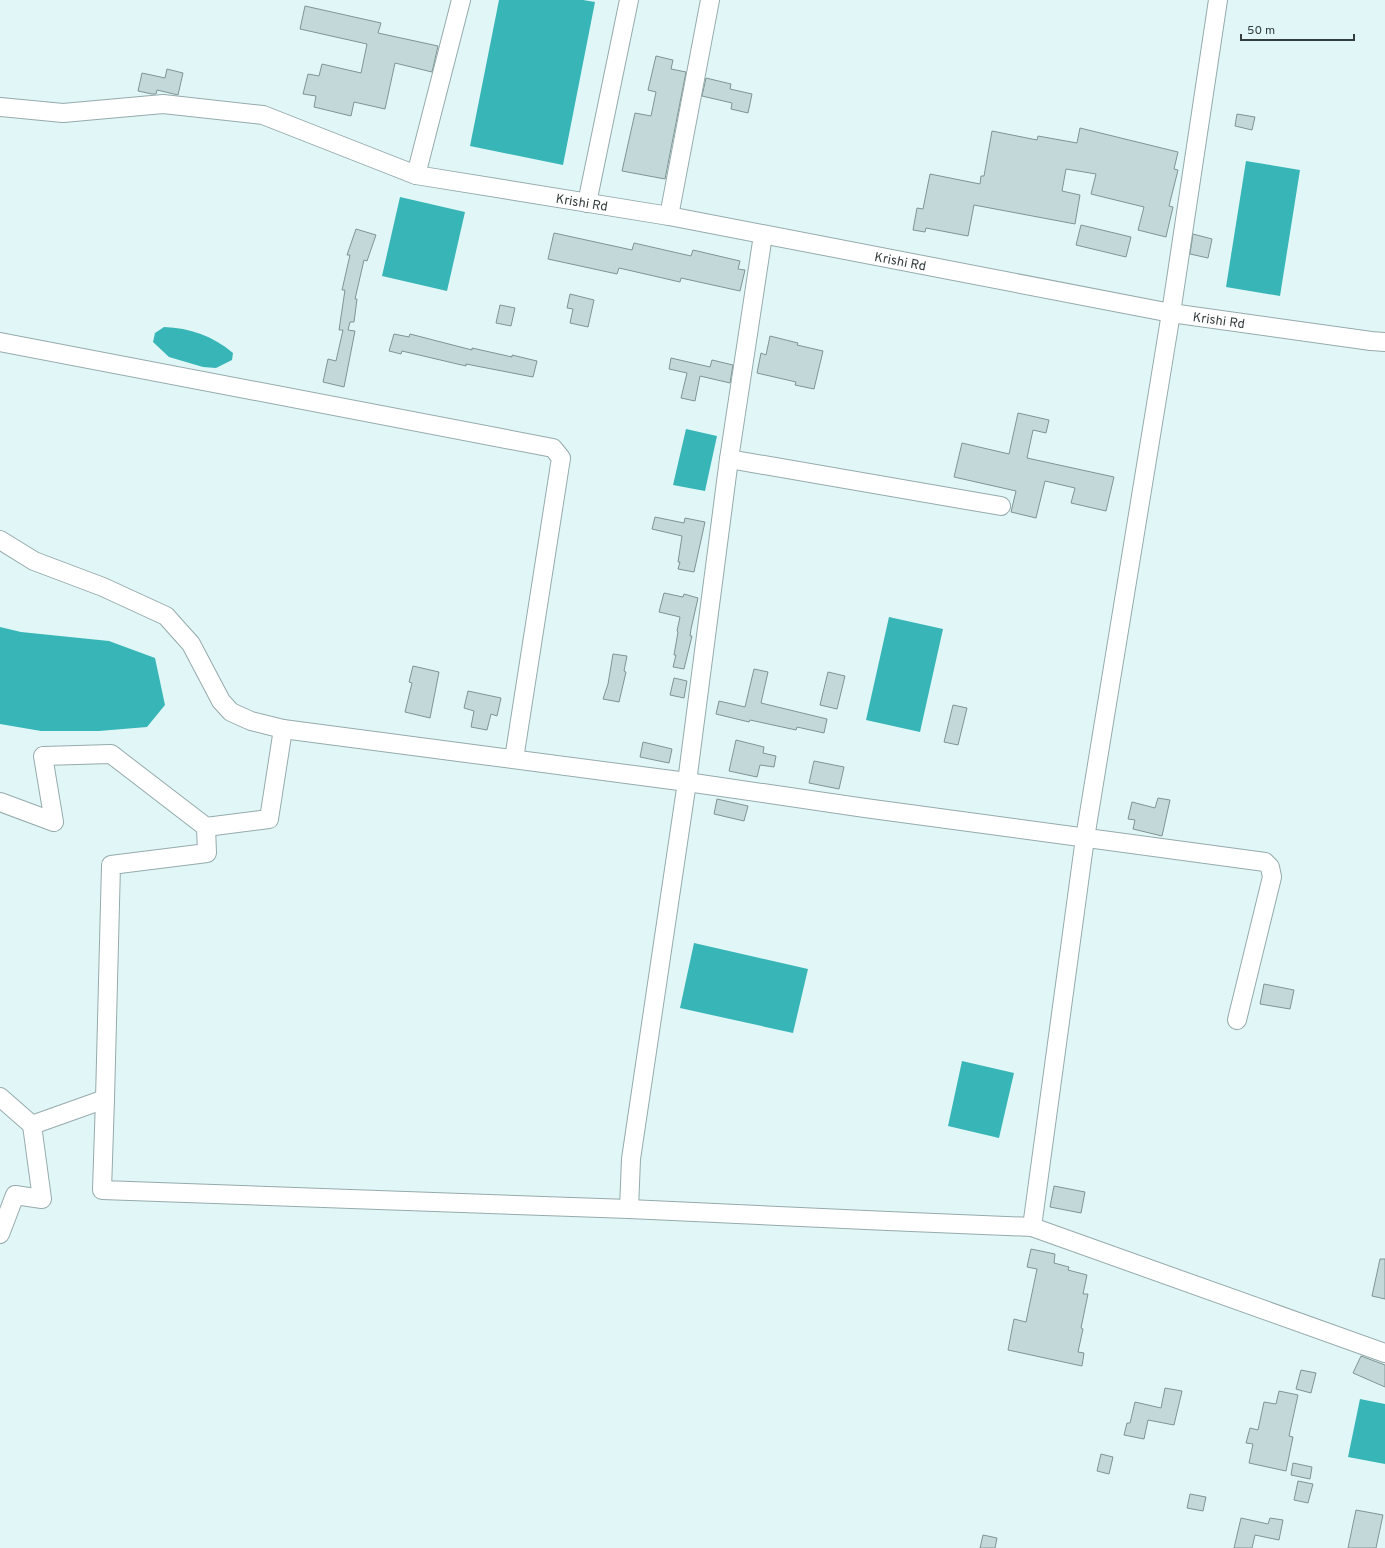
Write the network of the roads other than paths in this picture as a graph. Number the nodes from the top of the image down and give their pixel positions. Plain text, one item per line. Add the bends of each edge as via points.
1 (461, 0) edge
2 (629, 0) edge
3 (710, 0) edge
4 (1218, 0) edge
5 (0, 106) edge
6 (416, 175) junction
7 (587, 203) junction
8 (669, 216) junction
9 (763, 235) junction
10 (1171, 314) junction
11 (0, 342) edge
12 (1385, 342) edge
13 (729, 459) junction
14 (1001, 506) dead end
15 (0, 540) edge
16 (283, 729) junction
17 (514, 759) junction
18 (687, 782) junction
19 (0, 802) edge
20 (206, 827) junction
21 (1085, 838) junction
22 (1237, 1020) dead end
23 (0, 1097) edge
24 (105, 1100) junction
25 (32, 1125) junction
26 (629, 1209) junction
27 (1032, 1227) junction
28 (0, 1234) edge
29 (1385, 1353) edge

1 - 6 street
2 - 7 street
3 - 8 street
4 - 10 street
5 - 6 street, Krishi Rd via 63,113 163,104 263,115
6 - 7 street, Krishi Rd
7 - 8 street, Krishi Rd
8 - 9 street, Krishi Rd
9 - 10 street, Krishi Rd
9 - 13 street
10 - 12 street, Krishi Rd
10 - 21 street
11 - 17 street via 553,448 560,458 560,464
13 - 14 street
13 - 18 street
15 - 16 street via 34,561 103,587 166,616 192,644 221,701 231,712 251,721
16 - 17 street
16 - 20 street via 270,819
17 - 18 street
18 - 21 street
18 - 26 street via 631,1159
19 - 20 street via 54,822 43,756 111,754
20 - 24 street via 207,853 111,865
21 - 22 street via 1257,860 1265,862 1270,867 1272,877
21 - 27 street
23 - 25 street
24 - 25 street
24 - 26 street via 102,1190
25 - 28 street via 42,1199 15,1195
26 - 27 street
27 - 29 street

